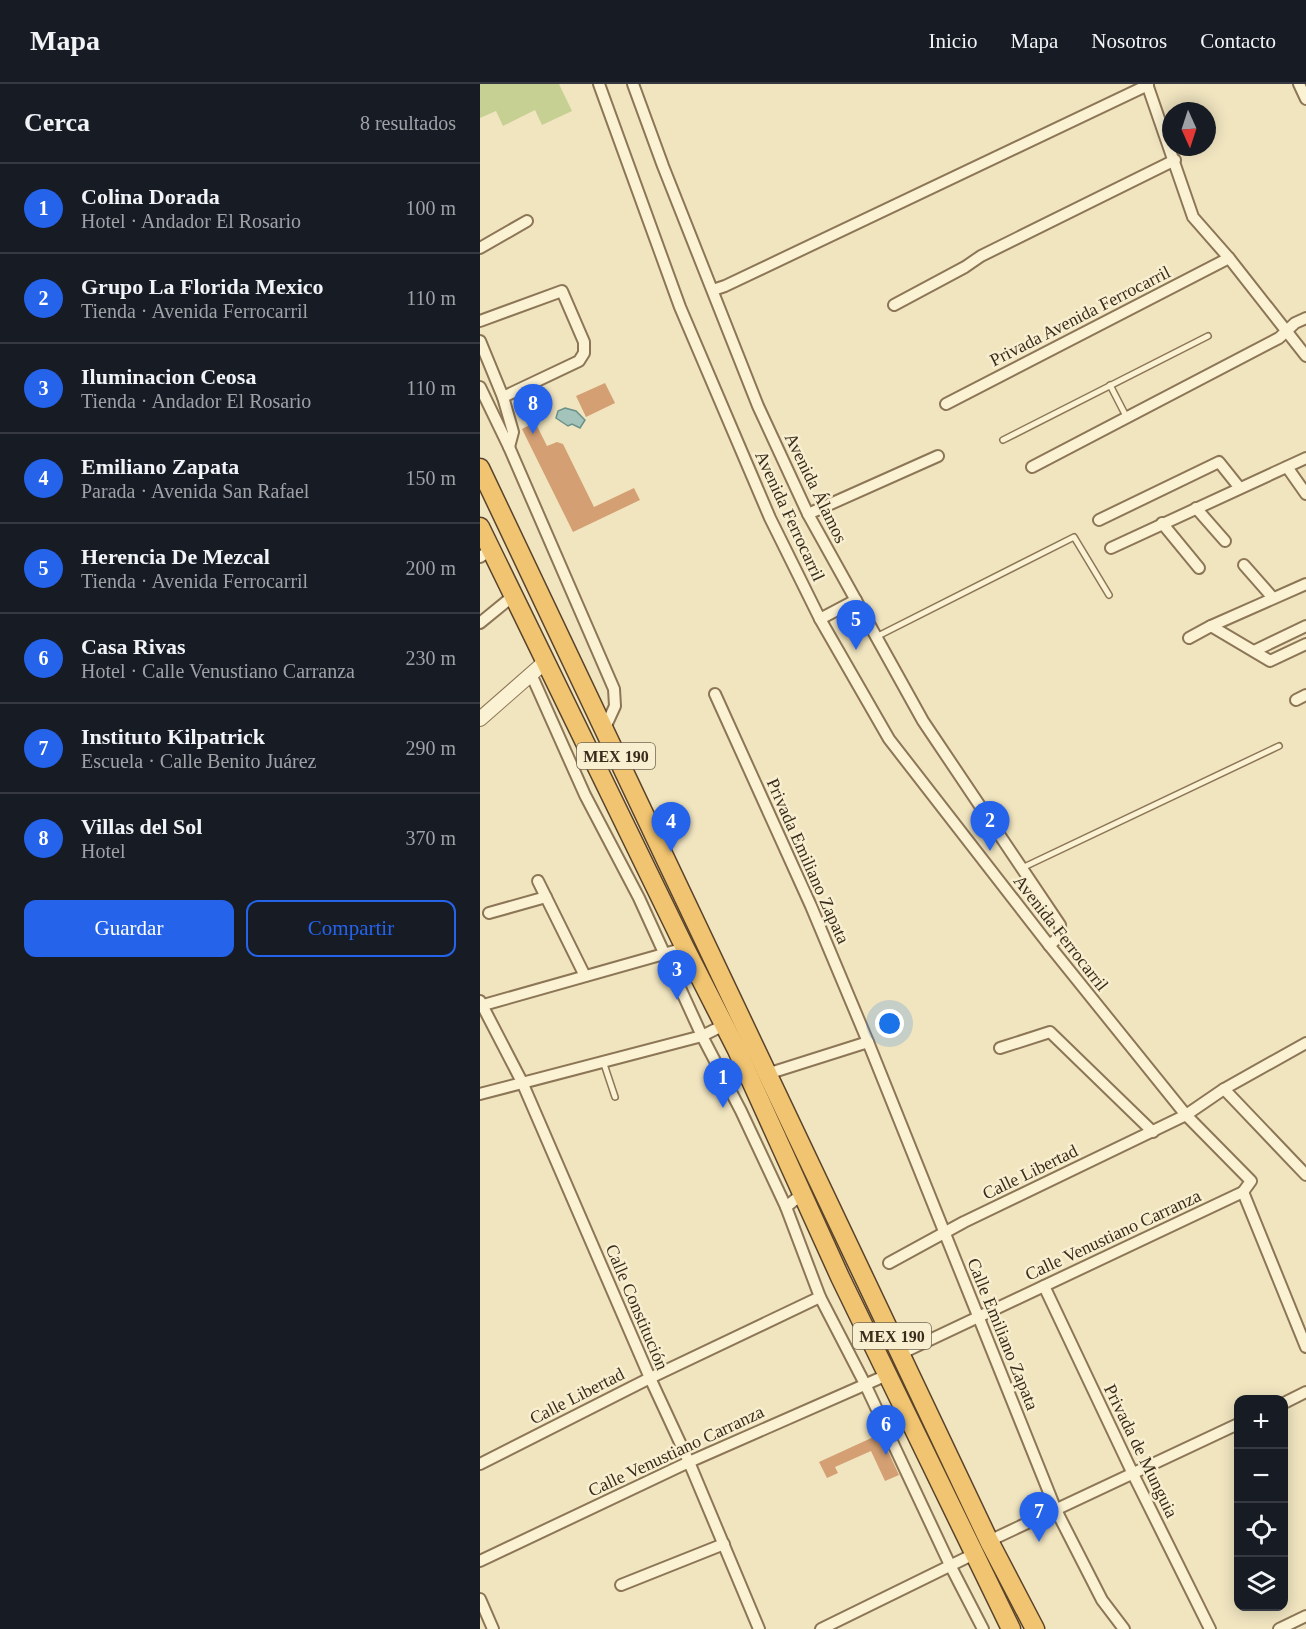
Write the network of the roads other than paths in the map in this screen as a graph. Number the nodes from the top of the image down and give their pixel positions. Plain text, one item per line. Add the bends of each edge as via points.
1 (599, 84) edge
2 (633, 84) edge
3 (1148, 84) edge
4 (1299, 84) edge
5 (1306, 99) edge
6 (1175, 160) junction
7 (527, 221) dead end
8 (480, 248) edge
9 (1229, 258) junction
10 (713, 290) junction
11 (894, 304) dead end
12 (1306, 318) edge
13 (480, 321) edge
14 (1287, 331) junction
15 (1208, 336) dead end
16 (480, 341) edge
17 (1306, 356) edge
18 (1110, 385) junction
19 (480, 387) edge
20 (503, 397) junction
21 (946, 404) dead end
22 (1127, 418) junction
23 (1003, 440) dead end
24 (509, 447) junction
25 (938, 456) dead end
26 (1306, 458) edge
27 (1032, 467) dead end
28 (1287, 467) junction
29 (480, 468) edge
30 (1239, 487) junction
31 (1306, 494) edge
32 (1196, 508) junction
33 (808, 514) junction
34 (1099, 520) dead end
35 (1162, 523) junction
36 (480, 527) edge
37 (1225, 540) dead end
38 (1111, 548) dead end
39 (486, 554) edge
40 (1244, 566) dead end
41 (1199, 568) dead end
42 (1306, 584) edge
43 (1109, 595) dead end
44 (513, 596) junction
45 (1273, 598) junction
46 (856, 600) junction
47 (820, 620) junction
48 (480, 623) edge
49 (1211, 626) junction
50 (1306, 626) edge
51 (876, 637) junction
52 (1189, 638) dead end
53 (1306, 644) edge
54 (1254, 651) junction
55 (545, 662) junction
56 (531, 675) junction
57 (715, 694) dead end
58 (480, 719) edge
59 (604, 731) junction
60 (1279, 746) dead end
61 (1025, 873) junction
62 (538, 881) dead end
63 (546, 897) junction
64 (489, 913) dead end
65 (1049, 945) junction
66 (685, 948) junction
67 (665, 954) junction
68 (585, 976) junction
69 (481, 1004) edge
70 (724, 1025) junction
71 (702, 1036) junction
72 (868, 1042) junction
73 (1306, 1043) edge
74 (1000, 1048) dead end
75 (603, 1061) junction
76 (766, 1074) junction
77 (522, 1082) junction
78 (1224, 1089) junction
79 (480, 1094) edge
80 (615, 1096) dead end
81 (1186, 1115) junction
82 (1153, 1132) junction
83 (1306, 1175) edge
84 (1243, 1191) junction
85 (802, 1194) junction
86 (786, 1206) junction
87 (944, 1233) junction
88 (889, 1263) dead end
89 (1044, 1286) junction
90 (819, 1297) junction
91 (978, 1317) junction
92 (1306, 1347) edge
93 (900, 1354) junction
94 (887, 1375) junction
95 (650, 1378) junction
96 (865, 1384) junction
97 (1306, 1392) edge
98 (1288, 1401) edge
99 (1234, 1426) edge
100 (689, 1462) junction
101 (480, 1464) edge
102 (1133, 1474) junction
103 (1056, 1510) junction
104 (989, 1541) junction
105 (724, 1544) junction
106 (974, 1554) junction
107 (480, 1561) edge
108 (950, 1565) junction
109 (621, 1585) dead end
110 (480, 1599) edge
111 (1306, 1616) edge
112 (494, 1629) edge
113 (759, 1629) edge
114 (822, 1629) edge
115 (983, 1629) edge
116 (1011, 1629) edge
117 (1035, 1629) edge
118 (1124, 1629) edge
119 (1210, 1629) edge
120 (1279, 1629) edge

1 - 47 street, Avenida Ferrocarril via 680,307 770,518
2 - 10 street, Avenida Álamos
3 - 6 street
3 - 10 street
4 - 5 street
6 - 9 street via 1193,217
6 - 11 street via 981,256
7 - 8 street
9 - 14 street
9 - 21 street, Privada Avenida Ferrocarril
10 - 33 street, Avenida Álamos via 758,406
12 - 14 street
13 - 20 street via 562,291 584,342 579,360
14 - 17 street
14 - 22 street
15 - 18 lane
16 - 20 street
18 - 22 lane
18 - 23 lane
19 - 24 street
20 - 24 street via 513,432
22 - 27 street
24 - 59 street via 614,689 615,706
25 - 33 street
26 - 28 street
28 - 30 street
28 - 31 street
29 - 59 highway, MEX 190
30 - 32 street
30 - 34 street via 1219,462
32 - 35 street
32 - 37 street
33 - 46 street, Avenida Álamos
35 - 38 street
35 - 41 street
36 - 39 highway, MEX 190
39 - 44 highway, MEX 190
40 - 45 street
42 - 45 street
43 - 51 lane via 1074,537
44 - 48 street
44 - 55 highway, MEX 190
45 - 49 street
46 - 47 street
46 - 51 street, Avenida Álamos
47 - 65 street, Avenida Ferrocarril via 889,739
49 - 52 street
49 - 54 street
50 - 54 street
51 - 61 street, Avenida Álamos via 922,721
53 - 54 street via 1270,661
55 - 56 street
55 - 66 highway, MEX 190
56 - 58 street
56 - 67 street via 585,795
57 - 72 street, Privada Emiliano Zapata
59 - 76 highway, MEX 190
60 - 61 lane
61 - 65 street, Avenida Álamos via 1060,925 1059,939
62 - 63 street
63 - 64 street
63 - 68 street
65 - 81 street, Avenida Ferrocarril
66 - 67 street
66 - 70 highway, MEX 190
67 - 68 street
67 - 71 street
68 - 69 street
69 - 77 street, Calle Constitución
70 - 71 street
70 - 85 highway, MEX 190
71 - 75 street
71 - 86 street
72 - 76 street
72 - 87 street, Calle Emiliano Zapata
73 - 78 street, Calle Libertad
74 - 82 street via 1050,1032
75 - 77 street
75 - 80 lane
76 - 93 highway, MEX 190
77 - 79 street
77 - 95 street, Calle Constitución
78 - 81 street, Calle Libertad
78 - 83 street
81 - 82 street, Calle Libertad
81 - 84 street, Avenida Ferrocarril via 1251,1181
82 - 87 street, Calle Libertad
84 - 89 street, Calle Venustiano Carranza
84 - 92 street
85 - 86 street
85 - 94 highway, MEX 190
86 - 90 street
87 - 88 street, Calle Libertad
87 - 91 street, Calle Emiliano Zapata
89 - 91 street, Calle Venustiano Carranza
89 - 102 street, Privada de Munguia
90 - 95 street, Calle Libertad
90 - 96 street
91 - 93 street, Calle Venustiano Carranza
91 - 103 street, Calle Emiliano Zapata
93 - 104 highway, MEX 190
94 - 96 street, Calle Venustiano Carranza
94 - 106 highway, MEX 190
95 - 100 street, Calle Constitución
95 - 101 street, Calle Libertad
96 - 100 street, Calle Venustiano Carranza
96 - 108 street
97 - 98 street
99 - 102 street
100 - 105 street, Calle Constitución
100 - 107 street, Calle Venustiano Carranza
102 - 103 street
102 - 119 street, Privada de Munguia
103 - 104 street
103 - 118 street, Calle Emiliano Zapata via 1102,1600
104 - 117 highway, MEX 190
105 - 109 street
105 - 113 street, Calle Constitución
106 - 108 street
106 - 116 highway, MEX 190
108 - 114 street
108 - 115 street
110 - 112 street
111 - 120 street

